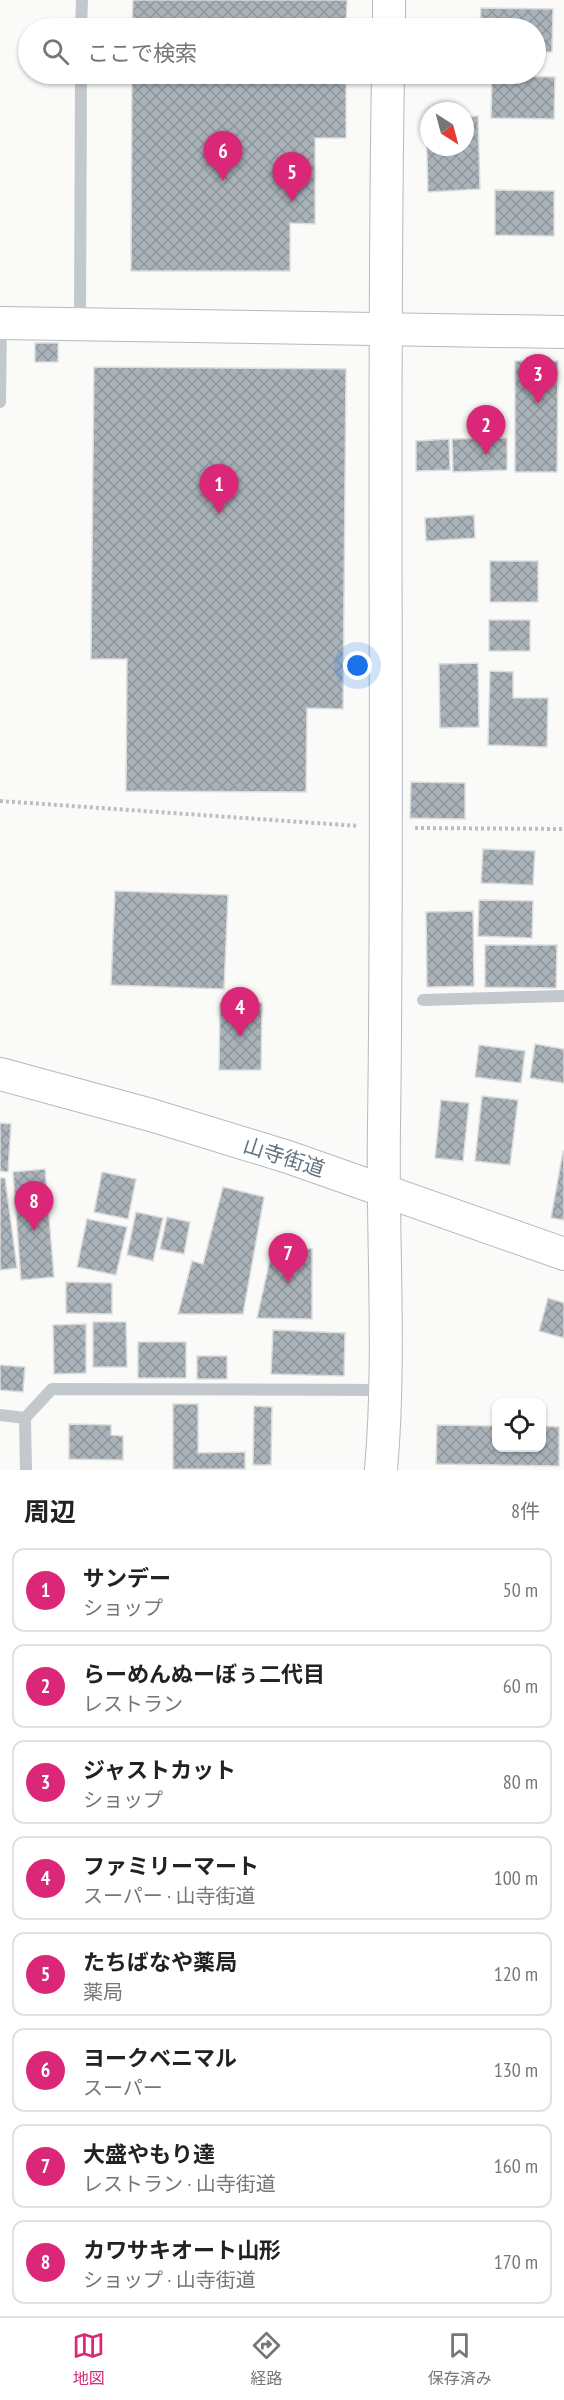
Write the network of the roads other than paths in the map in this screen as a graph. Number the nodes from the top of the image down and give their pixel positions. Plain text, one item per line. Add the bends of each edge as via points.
1 (82, 0) edge
2 (389, 0) edge
3 (81, 18) edge
4 (389, 18) edge
5 (81, 84) edge
6 (388, 84) edge
7 (1, 323) edge
8 (80, 323) junction
9 (383, 329) junction
10 (564, 332) edge
11 (0, 402) edge
12 (564, 996) edge
13 (423, 1000) dead end
14 (0, 1074) edge
15 (383, 1191) junction
16 (564, 1254) edge
17 (384, 1390) junction
18 (0, 1415) edge
19 (25, 1418) junction
20 (26, 1470) edge
21 (381, 1470) edge

1 - 3 lane
2 - 4 street
5 - 8 lane
6 - 9 street
7 - 8 street
7 - 11 lane
8 - 9 street
9 - 10 street
9 - 15 street
12 - 13 lane
14 - 15 street, 山寺街道 via 174,1122
15 - 16 street, 山寺街道
15 - 17 street
17 - 19 lane via 52,1389
17 - 21 street
18 - 19 lane
19 - 20 lane

